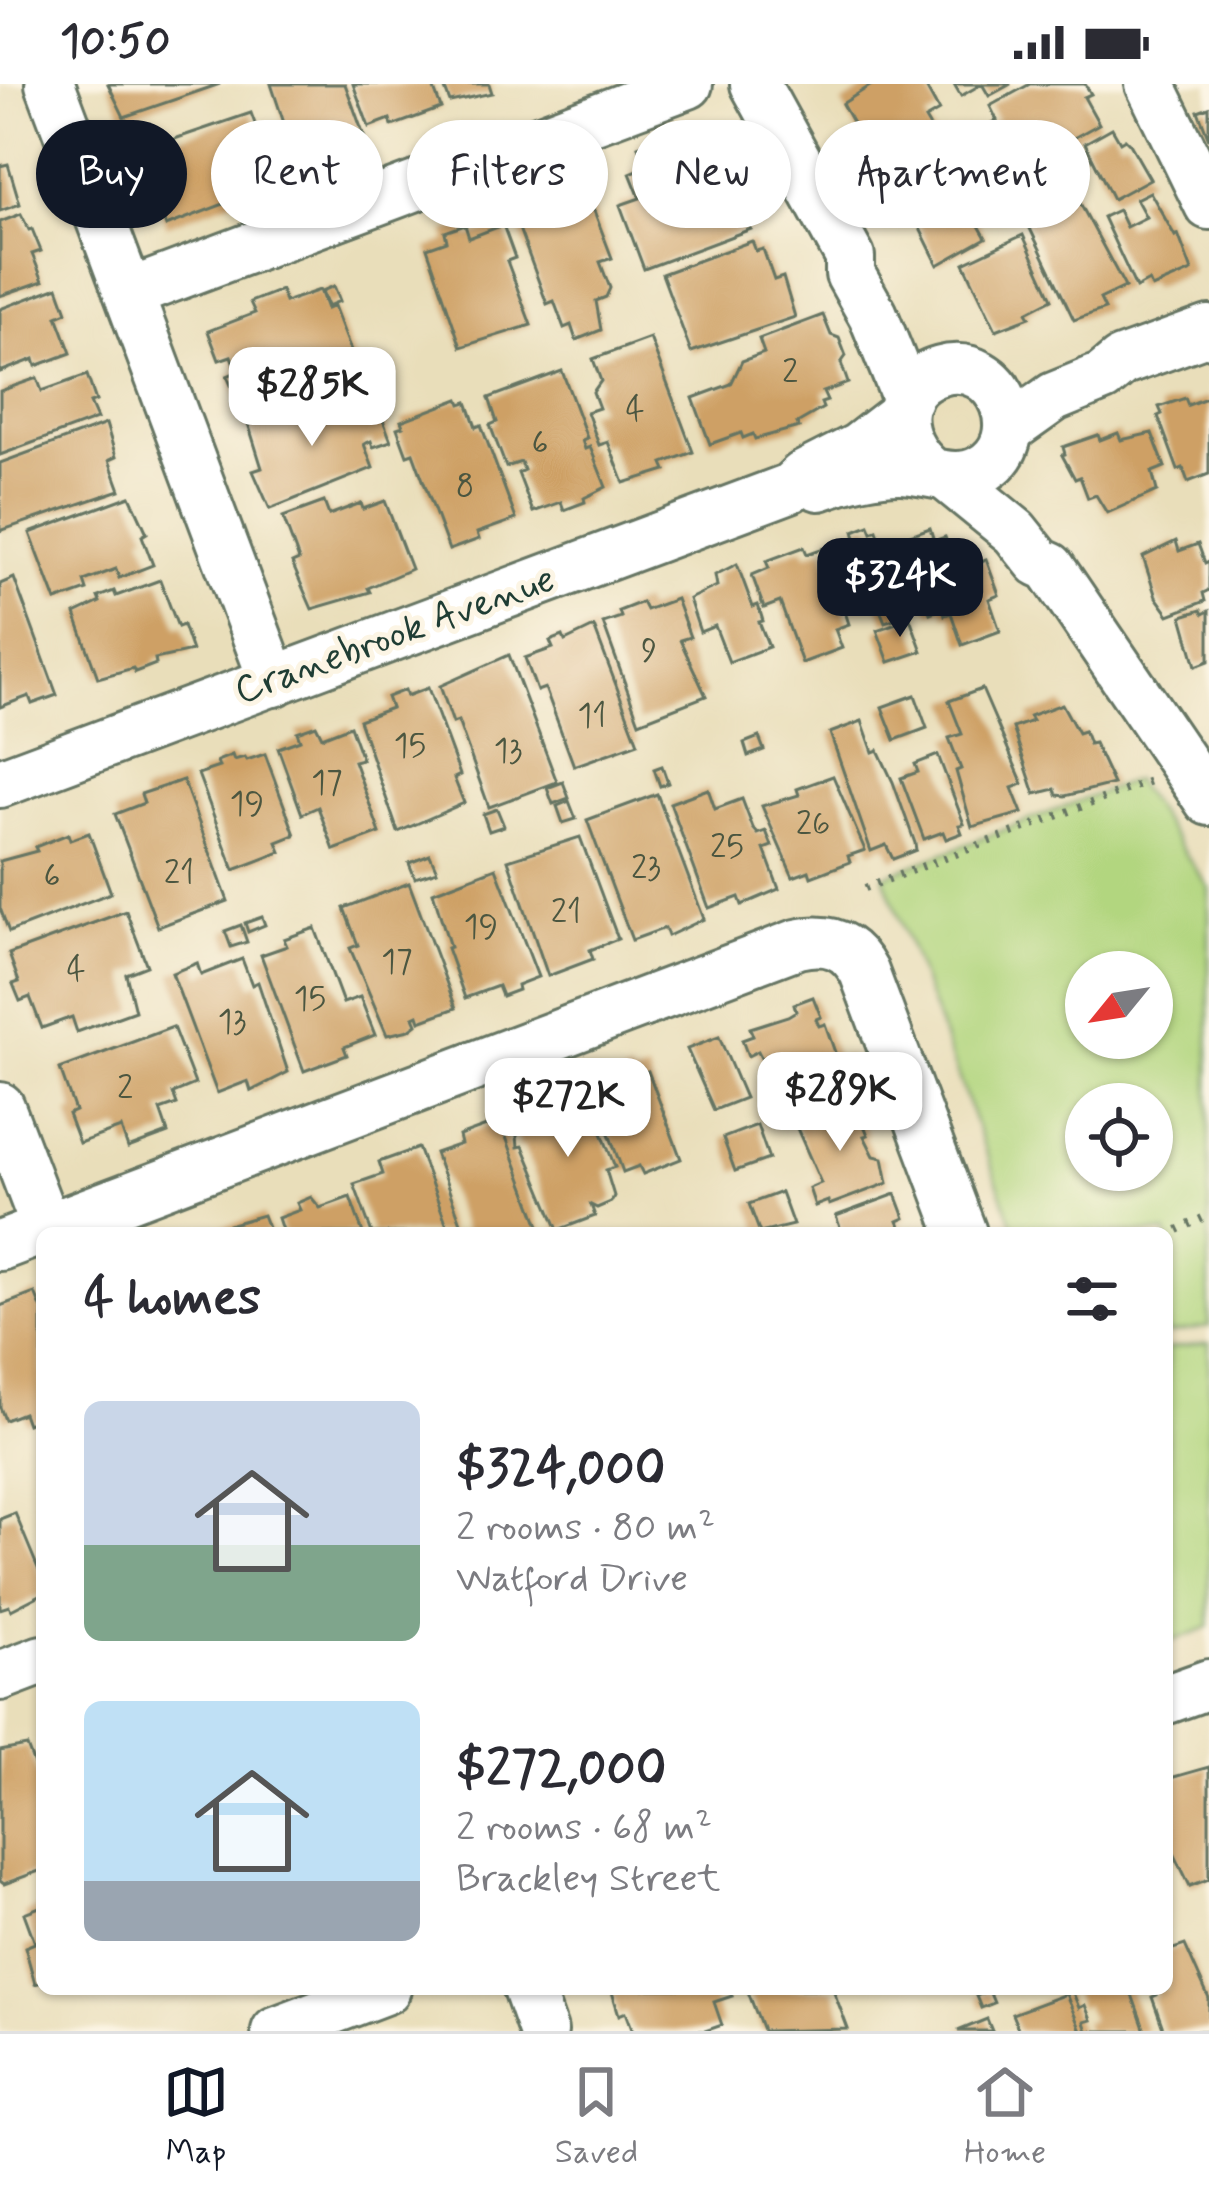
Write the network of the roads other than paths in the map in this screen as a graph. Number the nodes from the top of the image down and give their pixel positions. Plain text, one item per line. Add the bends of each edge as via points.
1 (50, 84) edge
2 (688, 84) edge
3 (755, 84) edge
4 (1150, 84) edge
5 (1209, 205) edge
6 (850, 257) junction
7 (130, 293) junction
8 (1209, 330) edge
9 (1120, 362) junction
10 (968, 371) junction
11 (904, 407) junction
12 (1006, 438) junction
13 (938, 473) junction
14 (790, 488) junction
15 (1050, 567) junction
16 (274, 682) junction
17 (0, 783) edge
18 (1197, 783) edge
19 (0, 1107) edge
20 (46, 1227) edge
21 (49, 1227) edge
22 (960, 1227) edge
23 (36, 1232) edge
24 (0, 1246) edge
25 (36, 1662) edge
26 (0, 1676) edge
27 (1209, 1684) edge
28 (1173, 1698) edge
29 (370, 1995) edge
30 (530, 1995) edge
31 (275, 2031) edge
32 (543, 2031) edge

1 - 7 street
2 - 7 street
3 - 6 street
4 - 5 street
6 - 10 street via 862,262 901,321
6 - 11 street
7 - 16 street
8 - 9 street
9 - 10 street via 1037,377
9 - 12 street via 1054,397
10 - 11 street via 928,376
10 - 12 street via 1002,396
11 - 13 street via 907,447
11 - 14 street, Cranebrook Avenue via 858,448
12 - 13 street via 980,471
12 - 15 street
13 - 14 street, Cranebrook Avenue via 888,470
13 - 15 street
14 - 16 street, Cranebrook Avenue
15 - 18 street
16 - 17 street, Cranebrook Avenue
19 - 20 street
21 - 22 street via 797,944 824,941 848,949 864,972
23 - 24 street
25 - 26 street
27 - 28 street
29 - 31 street
30 - 32 street

